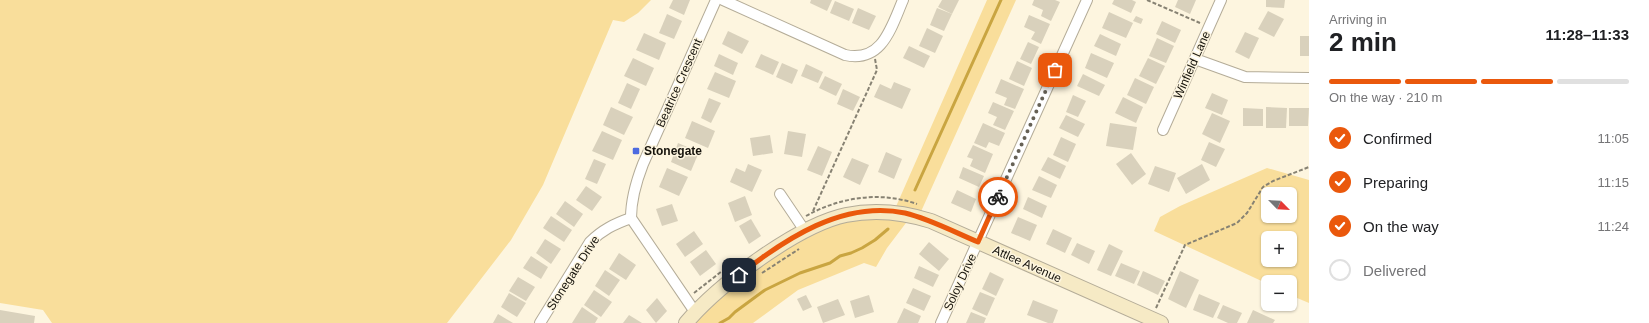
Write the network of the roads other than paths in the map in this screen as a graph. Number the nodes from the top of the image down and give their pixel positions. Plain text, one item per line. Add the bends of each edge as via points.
1 (716, 0) edge
2 (723, 0) edge
3 (903, 0) edge
4 (1087, 0) edge
5 (1221, 0) edge
6 (1195, 59) junction
7 (1309, 78) edge
8 (1162, 130) dead end
9 (780, 194) dead end
10 (631, 218) junction
11 (805, 231) junction
12 (978, 242) junction
13 (695, 312) junction
14 (540, 323) edge
15 (686, 323) edge
16 (941, 323) edge
17 (1161, 323) edge

1 - 10 street, Beatrice Crescent via 643,164 633,194
2 - 3 street via 845,55 855,57 873,52 888,34
4 - 12 street, Soloy Drive
5 - 6 street, Winfield Lane
6 - 7 street via 1245,77
6 - 8 street, Winfield Lane
9 - 11 street
10 - 13 street
10 - 14 street, Stonegate Drive via 601,231 590,242
11 - 12 street, Attlee Avenue via 846,215 889,212 923,219
11 - 13 street, Attlee Avenue via 746,269
12 - 16 street, Soloy Drive
12 - 17 street, Attlee Avenue
13 - 15 street, Attlee Avenue

